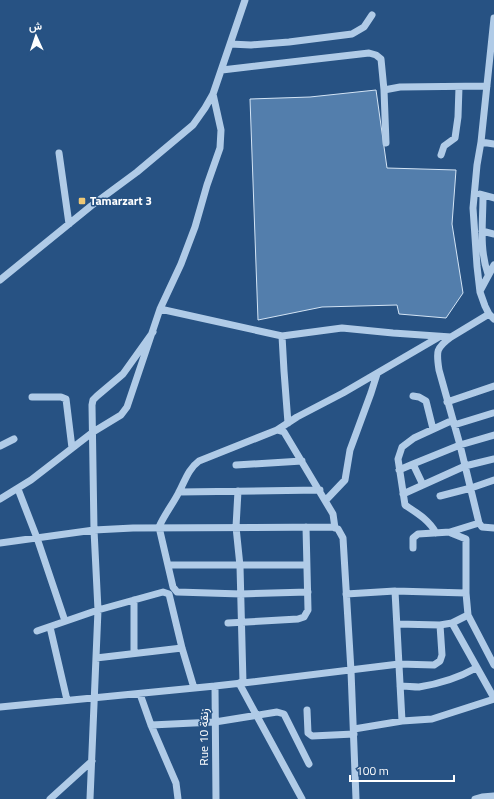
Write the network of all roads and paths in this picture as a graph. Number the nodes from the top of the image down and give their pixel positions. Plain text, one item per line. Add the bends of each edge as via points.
1 (245, 0) edge
2 (372, 15) dead end
3 (494, 18) edge
4 (493, 31) edge
5 (230, 44) junction
6 (492, 63) edge
7 (222, 70) junction
8 (487, 86) junction
9 (459, 87) junction
10 (384, 90) junction
11 (213, 94) junction
12 (481, 142) junction
13 (386, 143) dead end
14 (494, 144) edge
15 (59, 153) dead end
16 (441, 155) dead end
17 (474, 193) junction
18 (483, 195) junction
19 (494, 198) edge
20 (69, 224) junction
21 (482, 231) junction
22 (494, 234) edge
23 (494, 265) edge
24 (488, 274) junction
25 (0, 280) edge
26 (480, 292) junction
27 (160, 309) junction
28 (492, 317) edge
29 (153, 332) junction
30 (282, 336) junction
31 (439, 337) junction
32 (451, 337) junction
33 (377, 374) junction
34 (494, 386) edge
35 (413, 396) dead end
36 (32, 397) dead end
37 (447, 402) junction
38 (493, 414) dead end
39 (288, 423) junction
40 (453, 423) junction
41 (433, 429) junction
42 (277, 430) junction
43 (93, 432) junction
44 (494, 435) edge
45 (14, 439) dead end
46 (460, 445) junction
47 (0, 446) edge
48 (72, 448) junction
49 (494, 459) edge
50 (302, 461) junction
51 (414, 464) junction
52 (236, 465) dead end
53 (465, 466) junction
54 (399, 470) junction
55 (494, 480) edge
56 (423, 485) junction
57 (471, 488) junction
58 (18, 489) junction
59 (320, 490) junction
60 (238, 491) junction
61 (179, 492) junction
62 (403, 494) junction
63 (440, 496) dead end
64 (0, 498) edge
65 (326, 500) junction
66 (479, 523) junction
67 (159, 527) junction
68 (236, 527) junction
69 (306, 527) junction
70 (335, 528) junction
71 (494, 528) edge
72 (94, 530) junction
73 (450, 532) junction
74 (436, 533) junction
75 (37, 538) junction
76 (0, 543) edge
77 (413, 548) dead end
78 (168, 565) junction
79 (307, 565) junction
80 (240, 566) junction
81 (308, 592) junction
82 (395, 592) junction
83 (466, 593) junction
84 (241, 594) junction
85 (346, 594) junction
86 (134, 600) junction
87 (98, 610) junction
88 (468, 615) junction
89 (65, 621) junction
90 (241, 623) junction
91 (452, 623) junction
92 (228, 624) dead end
93 (397, 624) junction
94 (440, 625) junction
95 (50, 627) junction
96 (37, 632) dead end
97 (182, 648) junction
98 (134, 653) junction
99 (96, 658) junction
100 (399, 664) junction
101 (494, 665) edge
102 (476, 668) junction
103 (351, 671) junction
104 (241, 683) junction
105 (215, 686) junction
106 (400, 686) junction
107 (194, 688) junction
108 (140, 694) junction
109 (95, 697) junction
110 (494, 698) edge
111 (67, 700) junction
112 (0, 707) edge
113 (307, 710) dead end
114 (257, 716) junction
115 (402, 721) junction
116 (215, 722) junction
117 (151, 725) junction
118 (354, 732) junction
119 (92, 761) junction
120 (309, 764) dead end
121 (494, 796) edge
122 (50, 799) edge
123 (90, 799) edge
124 (178, 799) edge
125 (216, 799) edge
126 (302, 799) edge
127 (356, 799) edge
128 (475, 799) edge

1 - 5 street
2 - 5 street via 364,27 352,34 289,42
3 - 4 street
4 - 6 street
5 - 7 street
6 - 8 street
7 - 10 street via 369,53 381,59
7 - 11 street
8 - 9 street
8 - 12 street
9 - 10 street via 400,87
9 - 16 street via 455,138 444,146
10 - 13 street
11 - 20 street via 188,130
11 - 27 street via 221,130 220,148 195,227
12 - 14 street
12 - 17 street
15 - 20 street
17 - 18 street
17 - 26 street
18 - 19 street
18 - 21 street
20 - 25 street
21 - 22 street
21 - 24 street via 484,263
23 - 24 street
24 - 26 street
26 - 28 street
27 - 29 street
27 - 30 street
28 - 32 street
29 - 43 street via 124,412
29 - 43 street via 120,377 93,400
30 - 31 street via 342,328
30 - 39 street
31 - 32 street
31 - 33 street
32 - 37 street via 440,345 437,359
33 - 39 street
33 - 65 street via 350,450 345,480
34 - 37 street
35 - 41 street via 426,401
36 - 48 street via 66,399
37 - 40 street
38 - 40 street
39 - 42 street
40 - 41 street
40 - 46 street
41 - 54 street via 402,447 398,459
42 - 50 street via 284,432
42 - 61 street via 199,461 190,470
43 - 48 street
43 - 72 street
44 - 46 street
45 - 47 street
46 - 51 street
46 - 53 street
48 - 58 street
49 - 53 street
50 - 52 street
50 - 59 street
51 - 54 street
51 - 56 street
53 - 56 street
53 - 57 street
54 - 62 street
55 - 57 street
56 - 62 street
57 - 63 street
57 - 66 street
58 - 64 street
58 - 75 street
59 - 60 street
59 - 65 street
60 - 61 street
60 - 68 street
61 - 67 street
62 - 74 street via 405,505 420,515
65 - 70 street via 334,514
66 - 71 street via 482,527
66 - 73 street
67 - 68 street
67 - 72 street
67 - 78 street
68 - 69 street
68 - 80 street
69 - 70 street
69 - 79 street
70 - 85 street via 343,538
72 - 75 street
72 - 87 street
73 - 74 street
73 - 83 street via 466,539
74 - 77 street via 418,534 413,538
75 - 76 street
75 - 89 street
78 - 80 street
78 - 84 street via 173,587 177,592
79 - 80 street
79 - 81 street
80 - 84 street
81 - 84 street
81 - 90 street via 308,610 304,617
82 - 83 street
82 - 85 street
82 - 93 street
83 - 88 street
84 - 90 street
85 - 103 street
86 - 87 street
86 - 97 street via 163,592 169,594
86 - 98 street
87 - 89 street
87 - 99 street
88 - 91 street
88 - 101 street
89 - 95 street
90 - 92 street
90 - 104 street
91 - 94 street
91 - 102 street
93 - 94 street
93 - 100 street
94 - 100 street via 442,655 438,664
95 - 96 street
95 - 111 street
97 - 98 street
97 - 107 street
98 - 99 street
99 - 109 street
100 - 103 street
100 - 106 street
102 - 106 street via 435,683 418,687
102 - 110 street
103 - 104 street
103 - 118 street
104 - 105 street
104 - 114 street
105 - 107 street
105 - 116 street, Rue 10 زنقة
106 - 115 street
107 - 108 street
108 - 109 street
108 - 117 street
109 - 111 street
109 - 119 street
110 - 115 street via 432,719
111 - 112 street
113 - 118 street via 308,733 312,736
114 - 116 street
114 - 120 street via 277,712 284,714
114 - 126 street
115 - 118 street
116 - 117 street
116 - 125 street, Rue 10 زنقة
117 - 124 street via 176,783
118 - 127 street
119 - 122 street
119 - 123 street
121 - 128 street

